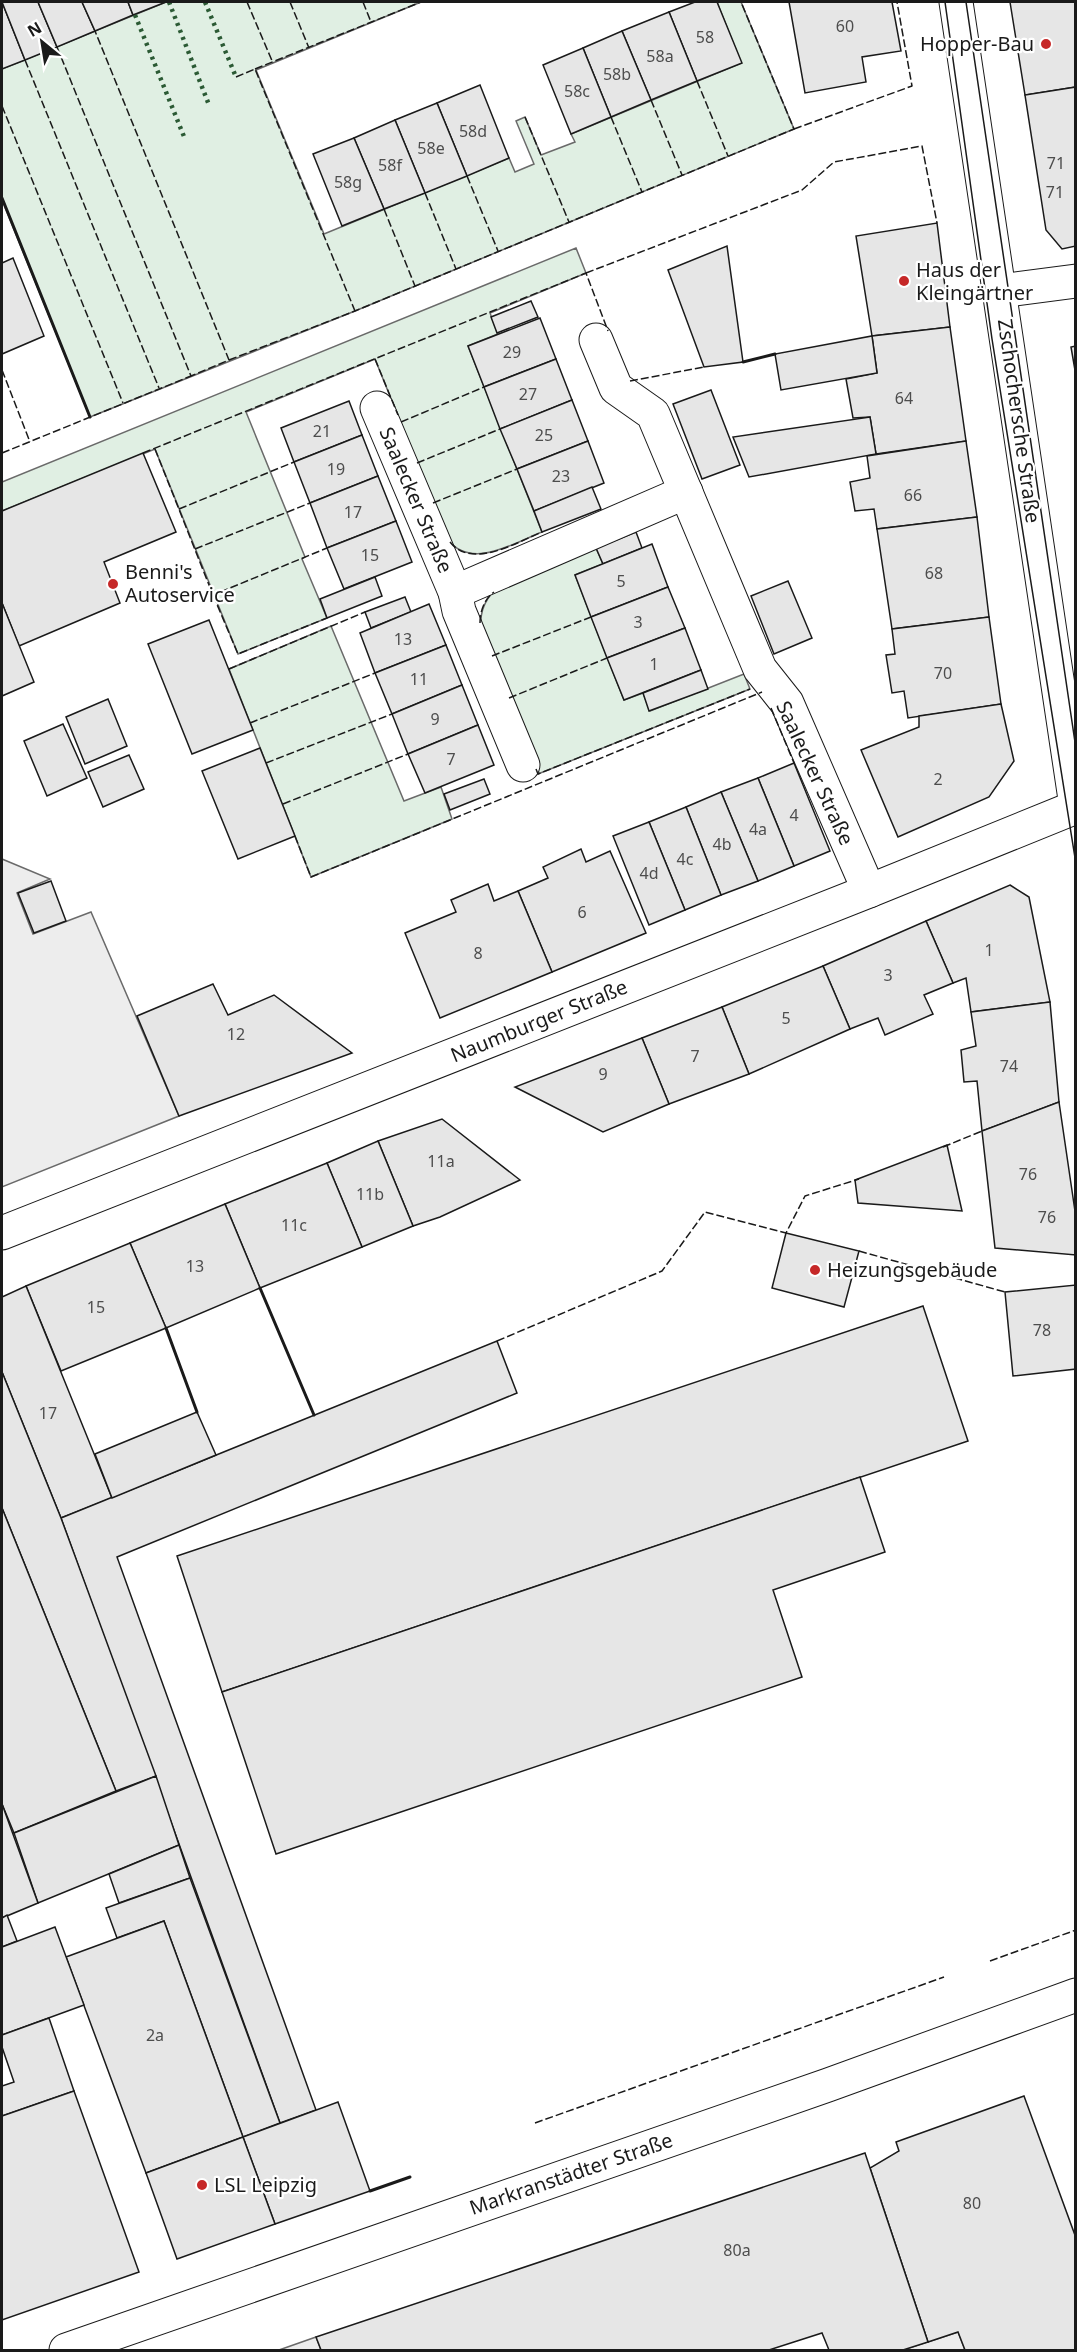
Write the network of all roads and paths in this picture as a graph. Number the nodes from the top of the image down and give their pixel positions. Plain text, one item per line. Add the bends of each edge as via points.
1 (956, 2) edge
2 (1076, 281) edge
3 (1000, 291) junction
4 (596, 340) dead end
5 (377, 408) dead end
6 (686, 492) junction
7 (455, 592) junction
8 (523, 765) dead end
9 (1076, 806) edge
10 (869, 891) junction
11 (2, 1233) edge
12 (1076, 1995) edge
13 (66, 2350) edge

1 - 3 street, Zschochersche Straße
2 - 3 street
3 - 9 street, Zschochersche Straße
4 - 6 street, Saalecker Straße via 616,388 653,414
5 - 7 street, Saalecker Straße
6 - 7 street, Saalecker Straße
6 - 10 street, Saalecker Straße via 759,669 787,703
7 - 8 street, Saalecker Straße via 459,611
9 - 10 street, Naumburger Straße
10 - 11 street, Naumburger Straße
12 - 13 street, Markranstädter Straße

